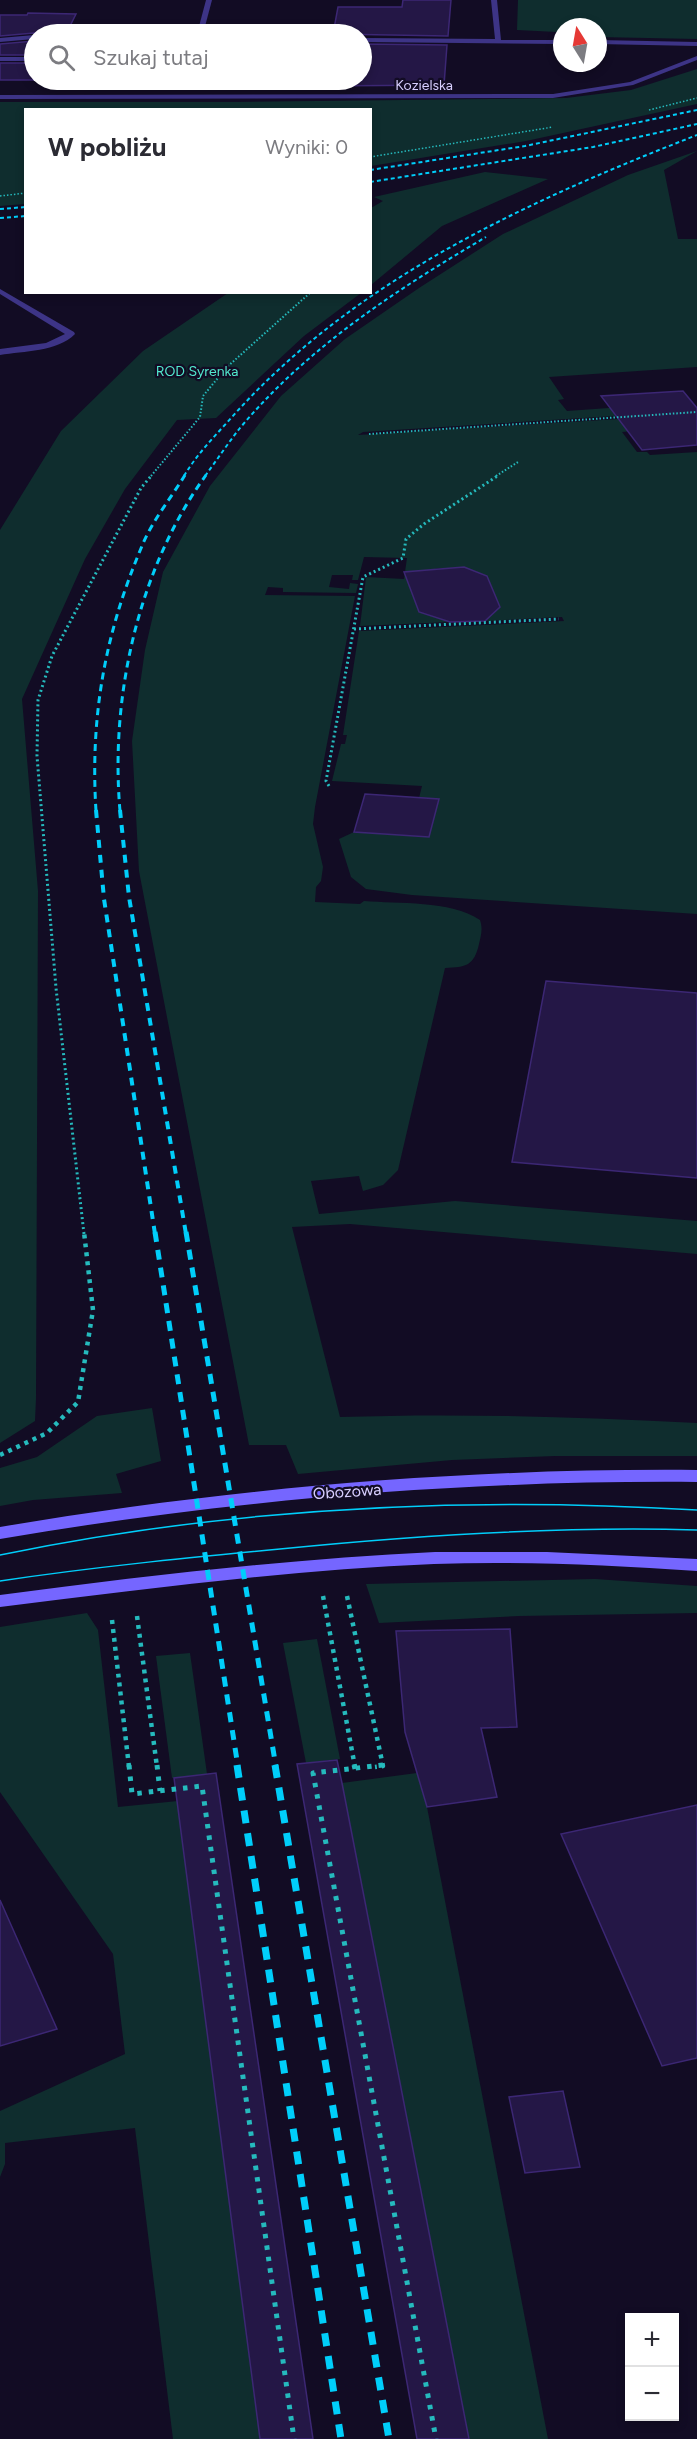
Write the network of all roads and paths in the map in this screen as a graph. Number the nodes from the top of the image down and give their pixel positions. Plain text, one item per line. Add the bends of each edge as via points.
1 (209, 0) edge
2 (494, 0) edge
3 (203, 24) edge
4 (24, 38) edge
5 (0, 40) edge
6 (372, 40) edge
7 (498, 41) junction
8 (553, 42) edge
9 (607, 42) edge
10 (697, 44) edge
11 (697, 57) edge
12 (0, 59) edge
13 (24, 59) edge
14 (0, 98) edge
15 (697, 98) edge
16 (643, 111) dead end
17 (563, 125) dead end
18 (372, 157) edge
19 (24, 193) edge
20 (0, 196) edge
21 (0, 291) edge
22 (309, 294) edge
23 (0, 352) edge
24 (697, 412) edge
25 (369, 434) dead end
26 (518, 462) dead end
27 (559, 619) dead end
28 (354, 629) junction
29 (329, 786) dead end
30 (0, 1455) edge
31 (697, 1476) edge
32 (0, 1533) edge
33 (697, 1565) edge
34 (346, 1590) dead end
35 (322, 1592) dead end
36 (0, 1601) edge
37 (137, 1611) dead end
38 (112, 1614) dead end
39 (355, 1769) junction
40 (160, 1791) junction
41 (294, 2439) edge
42 (436, 2439) edge

1 - 3 street
2 - 7 street
4 - 5 street
6 - 7 street
7 - 8 street
9 - 10 street
11 - 14 street, Kozielska via 631,84 553,96
12 - 13 street
15 - 16 path
17 - 18 path
19 - 20 path
21 - 23 street via 71,334 64,340
22 - 30 path via 227,367 203,396 200,417 141,488 52,656 38,700 37,756 56,988 93,1310 78,1402 47,1433
24 - 25 path
26 - 28 path via 406,539 403,558 363,578
27 - 28 path
28 - 29 path via 326,781
31 - 32 street, Obozowa via 547,1476 301,1494 62,1521
33 - 36 street via 512,1557 398,1560
34 - 39 path via 383,1766
35 - 39 path
37 - 40 path
38 - 40 path via 132,1794
39 - 42 path via 313,1773
40 - 41 path via 202,1786

